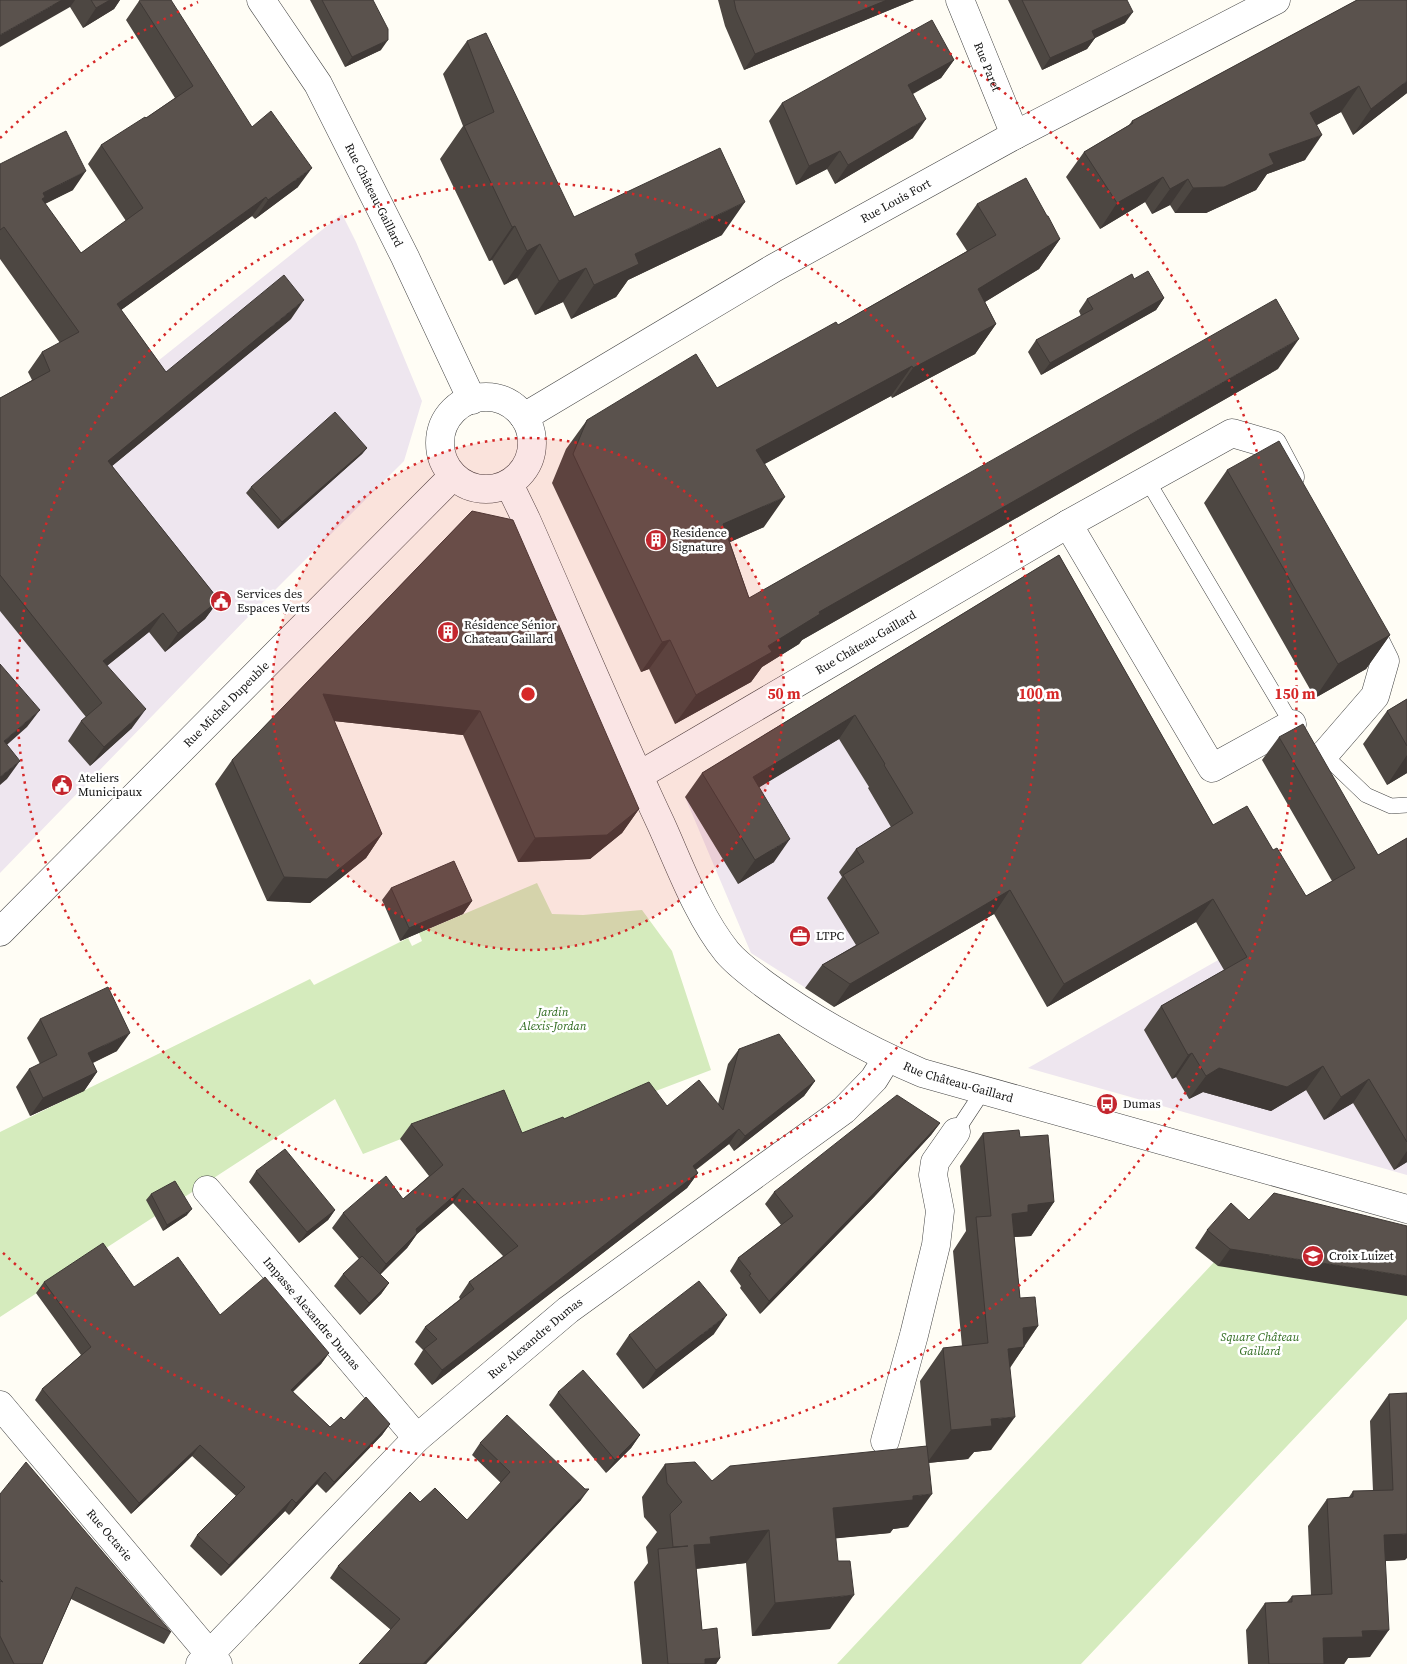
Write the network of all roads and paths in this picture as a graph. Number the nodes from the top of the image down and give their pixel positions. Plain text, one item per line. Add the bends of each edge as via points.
1 (261, 0) edge
2 (960, 0) edge
3 (1276, 0) edge
4 (1016, 135) junction
5 (472, 400) junction
6 (524, 417) junction
7 (453, 476) junction
8 (1147, 480) junction
9 (509, 484) junction
10 (1300, 497) edge
11 (1068, 524) junction
12 (1349, 592) edge
13 (1308, 739) junction
14 (638, 776) junction
15 (1407, 805) edge
16 (0, 932) edge
17 (887, 1058) junction
18 (984, 1091) junction
19 (956, 1132) joint
20 (207, 1190) dead end
21 (1407, 1209) edge
22 (0, 1405) edge
23 (417, 1438) junction
24 (885, 1442) dead end
25 (210, 1661) edge

1 - 5 street, Rue Château-Gaillard via 318,84
2 - 4 street, Rue Paret
3 - 4 street, Rue Louis Fort
4 - 6 street, Rue Louis Fort via 774,268
5 - 6 street via 495,398 507,402
5 - 7 street via 458,407 441,432 440,448 444,463
6 - 9 street via 531,430 533,446 521,474
7 - 9 street via 465,485 480,489 495,489
7 - 16 street, Rue Michel Dupeuble
8 - 10 street, Rue Château-Gaillard via 1232,433 1273,445
8 - 11 street, Rue Château-Gaillard
8 - 13 lane
9 - 14 street, Rue Château-Gaillard
11 - 13 street via 1212,768
11 - 14 street, Rue Château-Gaillard
12 - 13 street via 1386,661 1375,696
13 - 15 lane via 1366,795 1391,806
14 - 17 street, Rue Château-Gaillard via 707,923 728,953 769,988 823,1024
17 - 18 street, Rue Château-Gaillard via 922,1073
17 - 23 street, Rue Alexandre Dumas via 874,1079 844,1110 568,1310
18 - 19 lane
18 - 21 street, Rue Château-Gaillard
19 - 24 street via 936,1162 933,1175 940,1211 936,1246
20 - 23 street, Impasse Alexandre Dumas
22 - 25 street, Rue Octavie
23 - 25 street, Rue Alexandre Dumas

